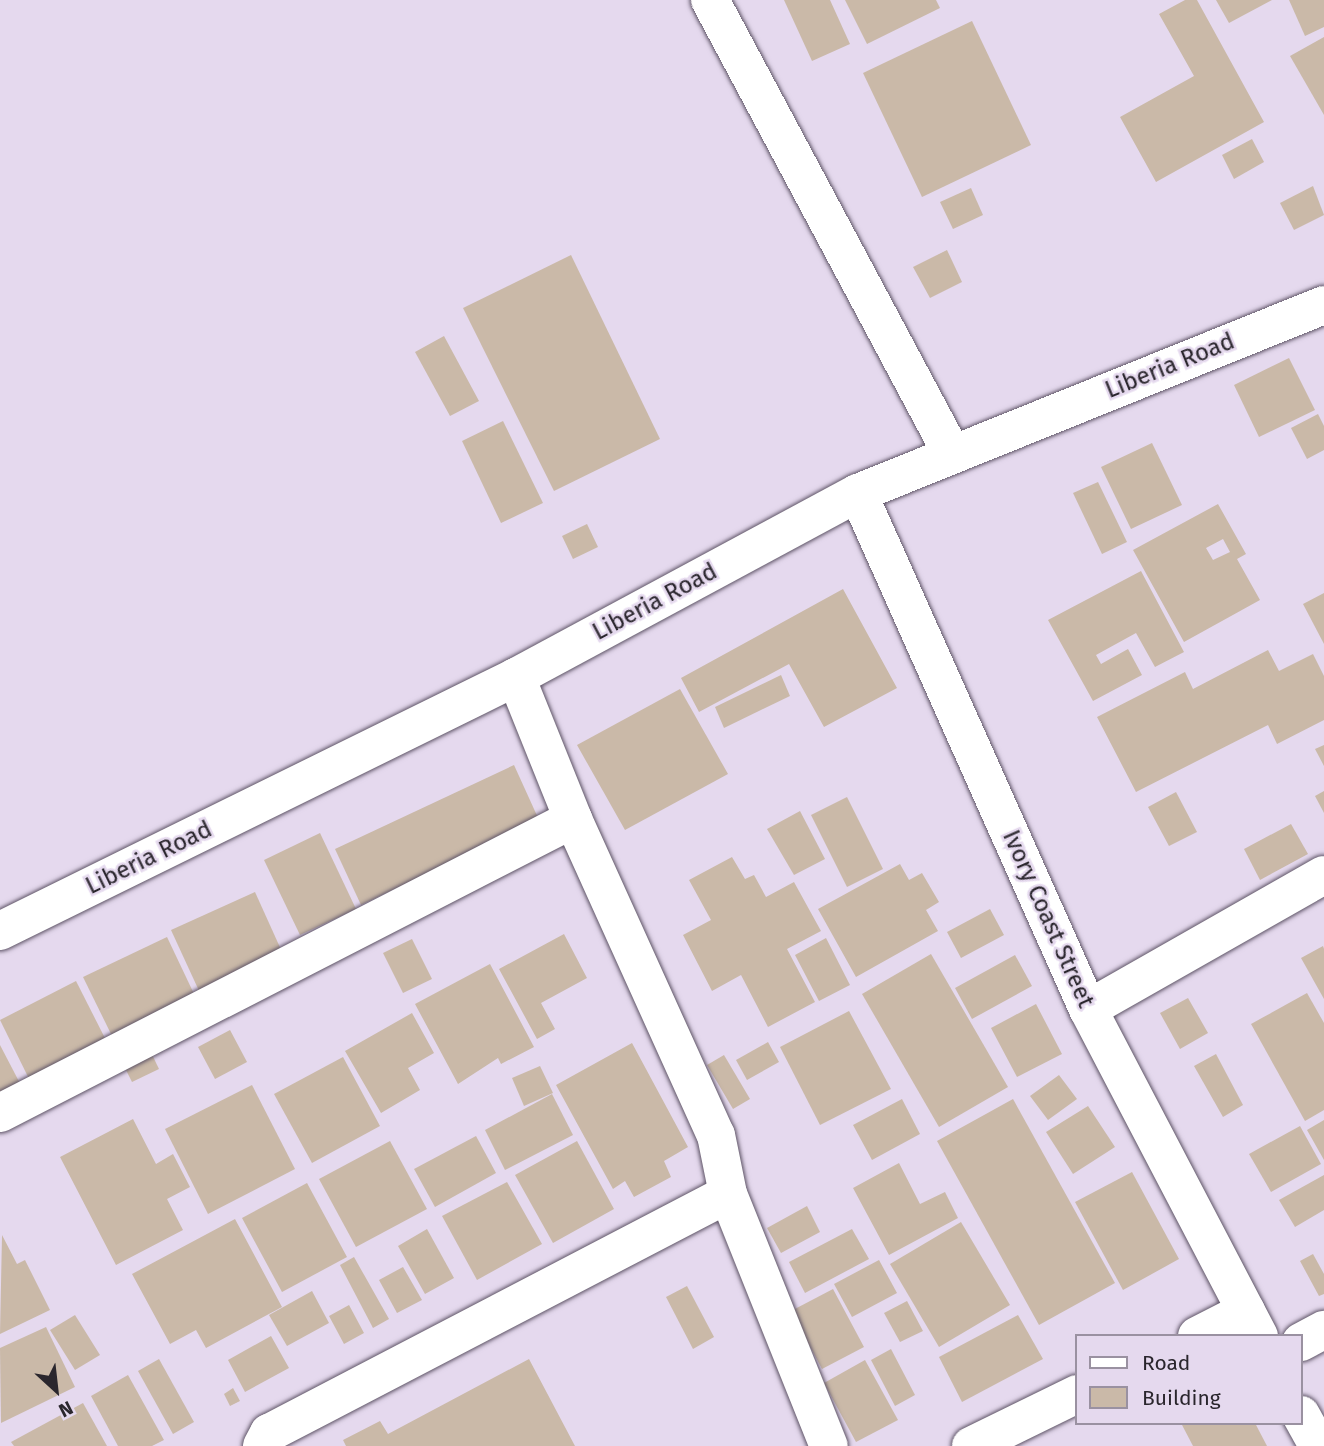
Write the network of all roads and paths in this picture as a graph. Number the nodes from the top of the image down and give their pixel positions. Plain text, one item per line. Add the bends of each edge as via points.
1 (710, 0) edge
2 (1324, 305) edge
3 (951, 452) junction
4 (858, 493) junction
5 (516, 677) junction
6 (573, 819) junction
7 (1324, 875) edge
8 (0, 931) edge
9 (1088, 1009) junction
10 (0, 1113) edge
11 (728, 1194) junction
12 (1253, 1324) edge
13 (1324, 1330) edge
14 (1206, 1334) edge
15 (1303, 1341) edge
16 (1076, 1394) edge
17 (1303, 1419) edge
18 (262, 1446) edge
19 (829, 1446) edge
20 (971, 1446) edge
21 (1318, 1446) edge

1 - 3 street
2 - 3 street, Liberia Road
3 - 4 street, Liberia Road
4 - 5 street, Liberia Road
4 - 9 street, Ivory Coast Street
5 - 6 street
5 - 8 street, Liberia Road
6 - 10 street
6 - 11 street via 716,1135
7 - 9 street
9 - 12 street, Ivory Coast Street
11 - 18 street via 269,1433
11 - 19 street
12 - 14 street
13 - 15 street
16 - 20 street
17 - 21 street

